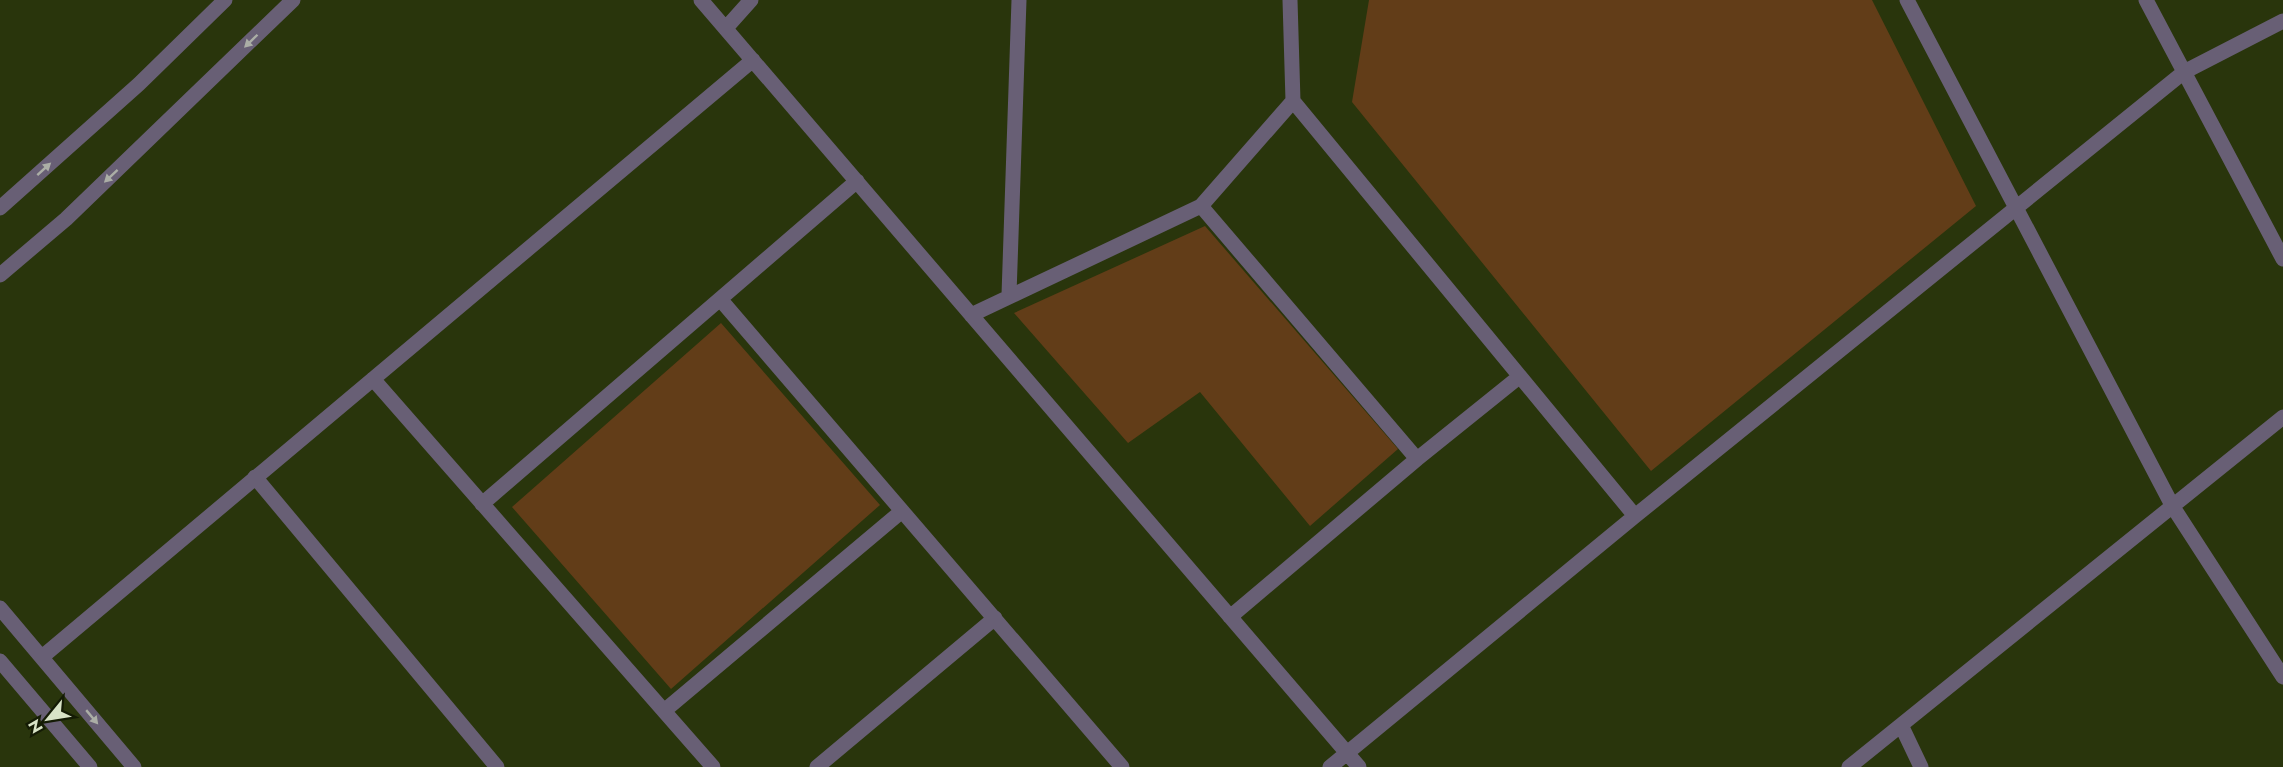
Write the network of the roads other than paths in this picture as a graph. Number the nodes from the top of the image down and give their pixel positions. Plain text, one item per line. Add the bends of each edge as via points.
1 (225, 0) edge
2 (293, 0) edge
3 (701, 0) edge
4 (751, 0) edge
5 (1019, 0) edge
6 (1290, 0) edge
7 (1907, 0) edge
8 (2146, 0) edge
9 (2283, 21) edge
10 (726, 28) junction
11 (753, 60) junction
12 (2184, 72) junction
13 (1293, 101) junction
14 (857, 181) junction
15 (1201, 206) junction
16 (0, 208) edge
17 (2017, 208) junction
18 (2283, 259) edge
19 (0, 275) edge
20 (1009, 295) junction
21 (720, 299) junction
22 (971, 315) junction
23 (1519, 377) junction
24 (373, 379) junction
25 (2283, 417) edge
26 (1417, 459) junction
27 (255, 477) junction
28 (482, 504) junction
29 (2173, 507) junction
30 (902, 511) junction
31 (1635, 516) junction
32 (0, 608) edge
33 (1230, 617) junction
34 (995, 618) junction
35 (42, 657) junction
36 (0, 661) edge
37 (2283, 677) edge
38 (664, 711) junction
39 (1901, 725) junction
40 (1347, 753) junction
41 (90, 767) edge
42 (134, 767) edge
43 (497, 767) edge
44 (713, 767) edge
45 (817, 767) edge
46 (1122, 767) edge
47 (1330, 767) edge
48 (1359, 767) edge
49 (1849, 767) edge
50 (1921, 767) edge

16 -> 1 street via 139,84
2 -> 19 street via 66,219
3 - 10 street
4 - 10 street
5 - 20 street
6 - 13 street
7 - 17 street
8 - 12 street
9 - 12 street
10 - 11 street
11 - 14 street
11 - 24 street
12 - 17 street
12 - 18 street
13 - 15 street
13 - 23 street
14 - 21 street
14 - 22 street
15 - 20 street
15 - 26 street
17 - 29 street
17 - 31 street
20 - 22 street
21 - 28 street
21 - 30 street
22 - 33 street
23 - 26 street
23 - 31 street
24 - 27 street
24 - 28 street
25 - 29 street
26 - 33 street
27 - 35 street
27 - 43 street
28 - 38 street
29 - 37 street
29 - 39 street
30 - 34 street
30 - 38 street
31 - 40 street
32 - 35 street
33 - 40 street
34 - 45 street
34 - 46 street
35 -> 42 street
36 - 41 street
38 - 44 street
39 - 49 street
39 - 50 street
40 - 47 street
40 - 48 street

